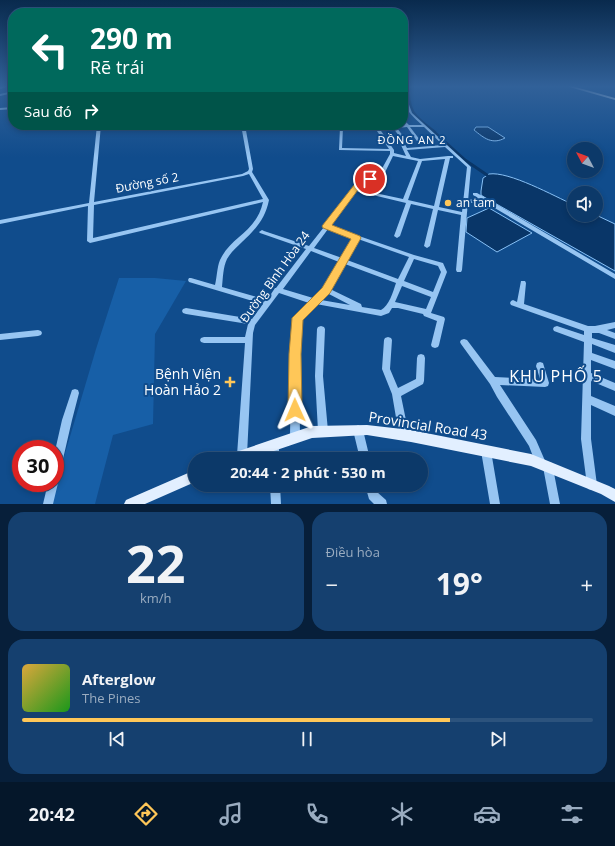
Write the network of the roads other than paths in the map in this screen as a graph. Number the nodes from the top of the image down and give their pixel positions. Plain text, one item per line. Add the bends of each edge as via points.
1 (410, 110) edge
2 (408, 126) joint
3 (423, 126) junction
4 (98, 130) edge
5 (244, 130) edge
6 (341, 130) edge
7 (378, 130) edge
8 (397, 130) edge
9 (401, 136) dead end
10 (396, 138) dead end
11 (418, 140) dead end
12 (446, 146) junction
13 (406, 149) junction
14 (392, 152) junction
15 (456, 155) junction
16 (448, 157) junction
17 (409, 158) junction
18 (420, 160) junction
19 (250, 172) junction
20 (381, 175) junction
21 (356, 190) junction
22 (373, 193) junction
23 (475, 194) dead end
24 (482, 198) junction
25 (266, 200) junction
26 (407, 201) junction
27 (471, 202) dead end
28 (91, 204) junction
29 (437, 207) junction
30 (464, 214) junction
31 (0, 222) edge
32 (326, 226) junction
33 (262, 232) dead end
34 (396, 236) dead end
35 (356, 238) junction
36 (427, 246) dead end
37 (309, 248) junction
38 (412, 256) junction
39 (343, 261) junction
40 (459, 270) dead end
41 (615, 277) edge
42 (190, 280) dead end
43 (400, 282) junction
44 (523, 283) dead end
45 (218, 288) junction
46 (277, 290) junction
47 (326, 290) junction
48 (434, 296) junction
49 (313, 302) junction
50 (268, 303) junction
51 (390, 305) junction
52 (364, 309) junction
53 (186, 311) dead end
54 (428, 312) junction
55 (254, 322) junction
56 (615, 325) edge
57 (321, 329) dead end
58 (557, 329) dead end
59 (591, 329) junction
60 (38, 333) dead end
61 (615, 336) edge
62 (0, 338) edge
63 (204, 340) dead end
64 (248, 340) junction
65 (388, 340) dead end
66 (588, 340) junction
67 (464, 342) dead end
68 (435, 345) dead end
69 (615, 349) edge
70 (587, 355) junction
71 (421, 358) dead end
72 (615, 365) edge
73 (540, 366) dead end
74 (587, 375) junction
75 (493, 381) junction
76 (615, 387) edge
77 (75, 393) dead end
78 (396, 394) junction
79 (587, 399) junction
80 (615, 411) edge
81 (358, 430) junction
82 (323, 431) junction
83 (404, 435) junction
84 (296, 438) junction
85 (62, 440) edge
86 (274, 445) junction
87 (486, 451) junction
88 (237, 452) edge
89 (252, 452) edge
90 (274, 452) edge
91 (363, 452) edge
92 (545, 466) junction
93 (188, 479) edge
94 (592, 485) junction
95 (50, 492) edge
96 (275, 492) edge
97 (372, 492) edge
98 (615, 496) edge
99 (48, 504) edge
100 (130, 504) edge
101 (276, 504) edge
102 (382, 504) edge
103 (495, 504) edge
104 (555, 504) edge

1 - 3 street
2 - 3 street
2 - 11 street
3 - 12 street
4 - 28 street
5 - 19 street
6 - 14 street via 340,149
7 - 14 street
8 - 9 street
10 - 13 street
12 - 13 street
12 - 15 street
13 - 17 street
14 - 17 street
14 - 20 street
15 - 16 street
15 - 30 street via 469,167
16 - 18 street
16 - 29 street
17 - 18 street
18 - 26 street
19 - 25 street
19 - 28 street, Đường số 2 via 236,177
20 - 21 street, Đường Bình Hòa 24 via 362,181
20 - 22 street
21 - 22 street
21 - 32 street, Đường Bình Hòa 24
22 - 26 street
23 - 24 street
24 - 27 street
24 - 41 street
25 - 28 street via 90,241
25 - 45 street via 265,212 223,258
26 - 29 street
26 - 34 street
28 - 31 street, Đường số 2
29 - 30 street
29 - 36 street
30 - 40 street
32 - 35 street
32 - 37 street, Đường Bình Hòa 24
33 - 37 street
35 - 38 street
35 - 39 street
37 - 39 street
37 - 46 street, Đường Bình Hòa 24
38 - 43 street
38 - 48 street via 441,265 444,272
39 - 43 street
39 - 47 street
42 - 45 street
43 - 48 street
43 - 51 street
44 - 59 street via 516,305
45 - 50 street
46 - 49 street
46 - 50 street, Đường Bình Hòa 24
47 - 49 street
47 - 52 street
48 - 54 street
49 - 52 street
49 - 84 street via 298,318 296,326
50 - 55 street, Đường Bình Hòa 24
51 - 52 street via 381,313
51 - 54 street
53 - 55 street
54 - 68 street via 427,314 441,319
55 - 64 street, Đường Bình Hòa 24
56 - 59 street
57 - 82 street via 319,376
58 - 66 street
59 - 61 street
59 - 66 street
60 - 62 street
63 - 64 street
64 - 88 street, Đường Bình Hòa 24
65 - 78 street via 386,368
66 - 69 street
66 - 70 street
67 - 75 street
70 - 72 street
70 - 74 street
71 - 78 street via 420,381
73 - 75 street via 545,384
74 - 76 street
74 - 79 street
75 - 92 street via 534,443
77 - 85 street
78 - 83 street
79 - 80 street
79 - 94 street via 586,439
81 - 82 main road, Provincial Road 43
81 - 83 main road, Provincial Road 43
81 - 91 street
82 - 84 main road, Provincial Road 43
83 - 87 main road, Provincial Road 43
84 - 86 main road, Provincial Road 43
86 - 89 main road, Provincial Road 43
86 - 90 street
87 - 92 main road, Provincial Road 43 via 530,460
87 - 103 street
92 - 94 main road, Provincial Road 43
92 - 104 street
93 - 100 main road
94 - 98 main road, Provincial Road 43
95 - 99 street
96 - 101 street
97 - 102 street

